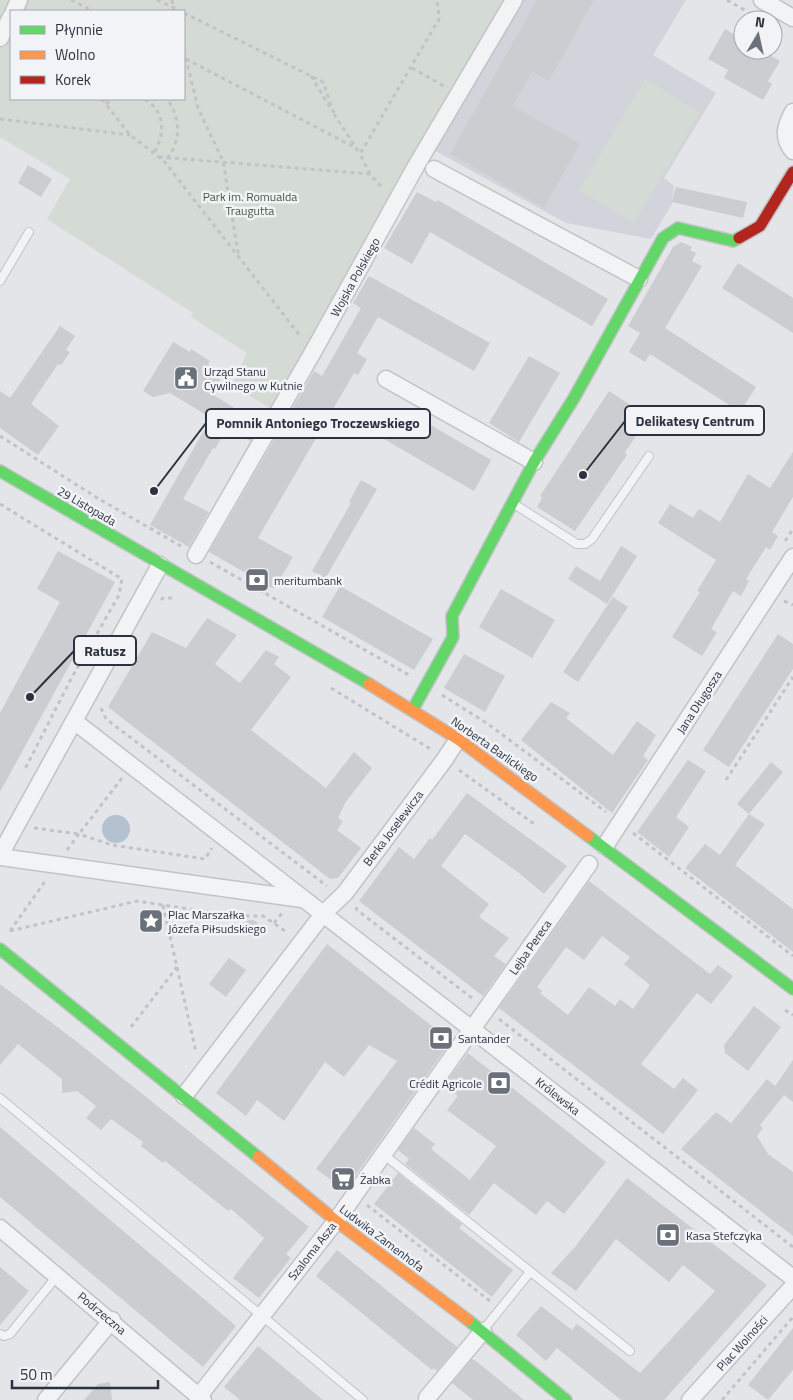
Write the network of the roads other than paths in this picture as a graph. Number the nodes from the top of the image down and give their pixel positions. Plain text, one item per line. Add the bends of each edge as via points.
1 (514, 0) edge
2 (762, 0) edge
3 (793, 18) edge
4 (10, 19) edge
5 (0, 38) edge
6 (793, 112) edge
7 (793, 151) edge
8 (434, 169) dead end
9 (793, 172) edge
10 (29, 232) dead end
11 (639, 279) junction
12 (0, 281) edge
13 (386, 379) dead end
14 (649, 456) dead end
15 (534, 462) junction
16 (0, 471) edge
17 (512, 503) junction
18 (196, 555) road end
19 (793, 556) edge
20 (160, 565) junction
21 (412, 709) junction
22 (74, 721) junction
23 (458, 739) junction
24 (605, 846) junction
25 (0, 856) edge
26 (589, 864) dead end
27 (304, 899) junction
28 (323, 914) junction
29 (0, 949) edge
30 (793, 989) edge
31 (472, 1030) junction
32 (184, 1096) junction
33 (0, 1098) edge
34 (383, 1154) junction
35 (336, 1221) junction
36 (0, 1228) edge
37 (530, 1272) junction
38 (57, 1276) junction
39 (792, 1278) edge
40 (262, 1316) junction
41 (112, 1320) junction
42 (483, 1331) junction
43 (0, 1334) edge
44 (630, 1352) dead end
45 (201, 1398) edge
46 (427, 1398) dead end
47 (46, 1400) edge
48 (363, 1400) edge
49 (566, 1400) edge
50 (690, 1400) edge

1 - 18 street, Wojska Polskiego
2 - 3 street
4 - 5 street
6 - 7 street via 785,127 787,144
8 - 11 street
9 - 11 street via 760,226 733,240 678,228 663,238
10 - 12 lane
11 - 15 street via 574,398
13 - 15 street
14 - 17 lane via 592,539 585,544 577,544
15 - 17 street
16 - 20 street, 29 Listopada
17 - 21 street via 452,616 453,637
19 - 24 street, Jana Długosza
20 - 21 street, Norberta Barlickiego
20 - 22 street
21 - 23 street, Norberta Barlickiego
22 - 25 street
22 - 27 street
23 - 24 street, Norberta Barlickiego
23 - 28 street, Berka Joselewicza via 345,892
24 - 30 street, Norberta Barlickiego
25 - 27 street
26 - 31 street, Lejba Pereca
27 - 28 street
28 - 31 street, Królewska
28 - 32 street
29 - 32 street
31 - 34 street, Szaloma Asza
31 - 39 street, Królewska
32 - 35 street, Ludwika Zamenhofa
33 - 40 lane
34 - 35 street, Szaloma Asza
34 - 37 lane
35 - 40 street, Szaloma Asza
35 - 42 street, Ludwika Zamenhofa
36 - 38 street, Podrzeczna
37 - 42 lane
37 - 44 lane
38 - 41 street, Podrzeczna
38 - 43 lane via 10,1334
39 - 50 street, Plac Wolności
40 - 45 street, Szaloma Asza
40 - 48 lane
41 - 45 street, Podrzeczna
41 - 47 street
42 - 46 street
42 - 49 street, Ludwika Zamenhofa

